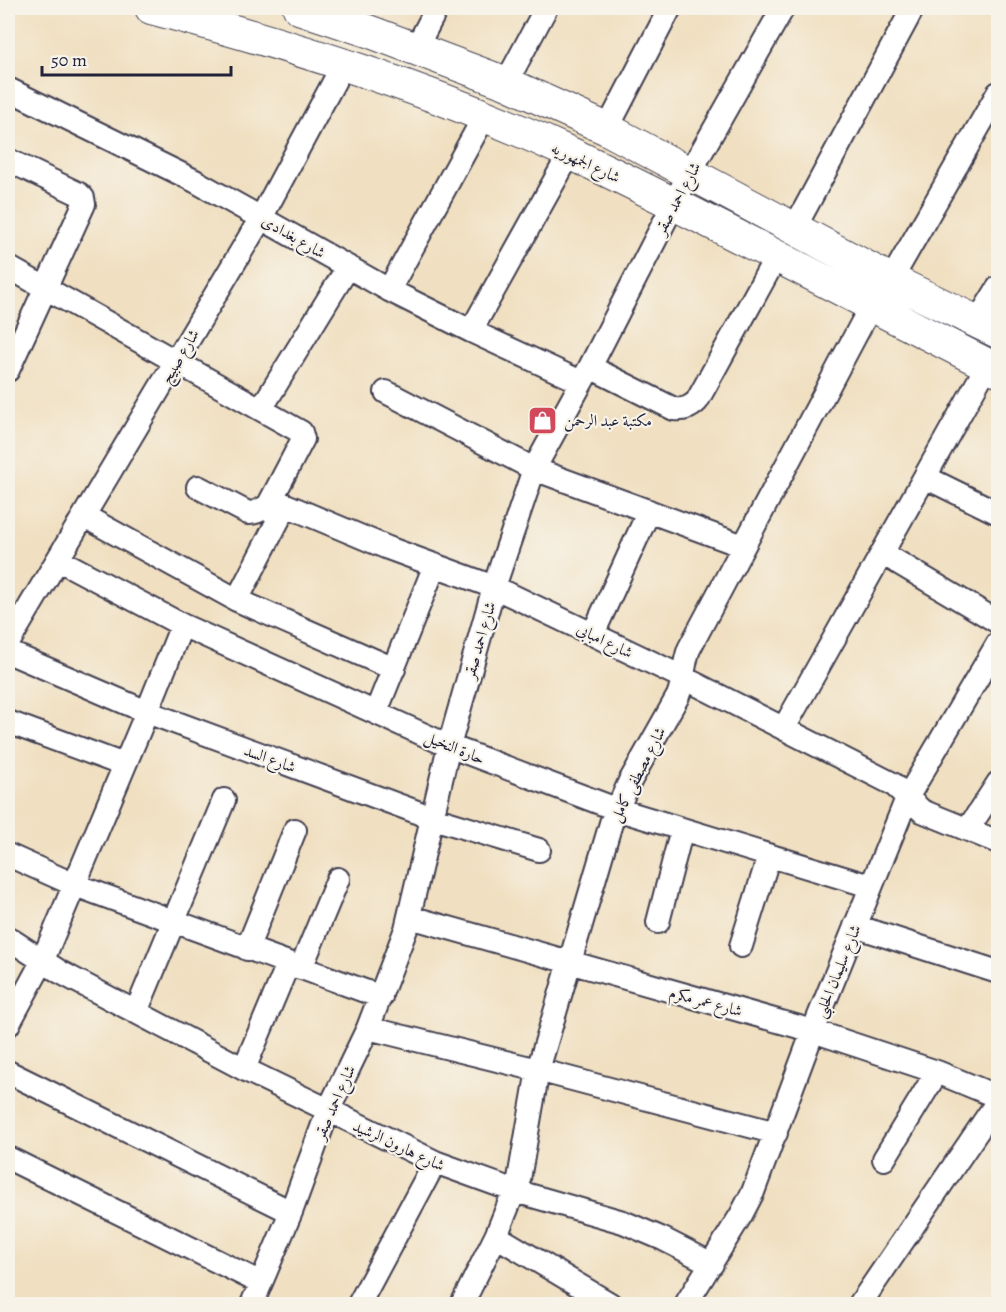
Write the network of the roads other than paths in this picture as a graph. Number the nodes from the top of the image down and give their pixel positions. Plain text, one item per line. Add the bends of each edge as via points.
1 (152, 8) edge
2 (299, 8) edge
3 (436, 8) edge
4 (546, 8) edge
5 (670, 8) edge
6 (783, 8) edge
7 (913, 8) edge
8 (416, 48) junction
9 (343, 65) junction
10 (506, 83) junction
11 (8, 89) edge
12 (999, 93) edge
13 (484, 117) junction
14 (607, 129) junction
15 (570, 153) junction
16 (8, 160) edge
17 (689, 174) junction
18 (674, 204) junction
19 (261, 218) junction
20 (794, 229) junction
21 (776, 257) junction
22 (8, 267) edge
23 (348, 267) junction
24 (891, 280) junction
25 (46, 288) junction
26 (999, 288) edge
27 (389, 290) junction
28 (871, 306) junction
29 (988, 327) edge
30 (471, 331) junction
31 (176, 361) junction
32 (993, 367) edge
33 (8, 370) edge
34 (585, 374) junction
35 (386, 392) dead end
36 (261, 409) junction
37 (534, 468) junction
38 (924, 477) junction
39 (198, 488) dead end
40 (278, 505) junction
41 (649, 511) junction
42 (999, 513) edge
43 (84, 516) junction
44 (743, 546) junction
45 (882, 553) junction
46 (58, 560) junction
47 (435, 565) junction
48 (494, 587) junction
49 (237, 600) junction
50 (999, 621) edge
51 (182, 624) junction
52 (593, 634) junction
53 (8, 643) edge
54 (999, 643) edge
55 (8, 652) edge
56 (394, 669) junction
57 (684, 678) junction
58 (147, 712) junction
59 (376, 712) junction
60 (9, 727) edge
61 (784, 728) junction
62 (449, 746) junction
63 (124, 765) junction
64 (999, 783) edge
65 (907, 798) junction
66 (224, 800) dead end
67 (616, 809) junction
68 (433, 818) junction
69 (682, 829) junction
70 (968, 829) junction
71 (296, 830) dead end
72 (999, 842) edge
73 (539, 850) dead end
74 (8, 855) edge
75 (769, 856) junction
76 (338, 879) dead end
77 (75, 885) junction
78 (870, 886) junction
79 (410, 917) junction
80 (174, 922) junction
81 (658, 922) dead end
82 (855, 926) junction
83 (8, 938) edge
84 (741, 946) dead end
85 (247, 949) junction
86 (42, 962) junction
87 (568, 963) junction
88 (294, 966) junction
89 (999, 972) edge
90 (381, 997) junction
91 (136, 1012) junction
92 (8, 1025) edge
93 (368, 1028) junction
94 (813, 1030) junction
95 (244, 1069) junction
96 (538, 1070) junction
97 (8, 1072) edge
98 (937, 1072) junction
99 (999, 1099) edge
100 (328, 1112) junction
101 (776, 1133) junction
102 (8, 1158) edge
103 (884, 1159) dead end
104 (435, 1162) junction
105 (515, 1191) junction
106 (291, 1212) junction
107 (496, 1236) junction
108 (712, 1264) junction
109 (261, 1283) junction
110 (252, 1305) edge
111 (359, 1305) edge
112 (462, 1305) edge
113 (610, 1305) edge
114 (686, 1305) edge
115 (860, 1305) edge

1 - 9 main road, شارع الجمهوريه
2 - 8 main road
3 - 8 street
4 - 10 street
5 - 14 street
6 - 17 street, شارع احمد صقر
7 - 20 street
8 - 10 main road
9 - 13 main road, شارع الجمهوريه
9 - 19 street, شارع صبيح
10 - 14 main road
11 - 19 street, شارع بغدادى
12 - 24 street
13 - 15 main road, شارع الجمهوريه
13 - 27 street
14 - 17 main road
15 - 18 main road, شارع الجمهوريه
15 - 30 street
16 - 25 street via 83,198 82,210
17 - 18 street, شارع احمد صقر
17 - 20 main road
18 - 21 main road, شارع الجمهوريه
18 - 34 street, شارع احمد صقر
19 - 23 street, شارع بغدادى
19 - 31 street, شارع صبيح
20 - 24 main road
21 - 28 main road, شارع الجمهوريه
21 - 34 street, شارع بغدادى via 691,407 674,409
22 - 25 street
23 - 27 street, شارع بغدادى
23 - 36 street
24 - 29 main road
25 - 31 street
25 - 33 street
26 - 29 street
27 - 30 street, شارع بغدادى
28 - 32 main road, شارع الجمهوريه
28 - 44 street, شارع مصطفى كامل
30 - 34 street, شارع بغدادى
31 - 36 street
31 - 43 street, شارع صبيح
32 - 38 street
34 - 37 street, شارع احمد صقر
35 - 37 street
36 - 40 street via 303,436
37 - 41 street
37 - 48 street, شارع احمد صقر
38 - 42 street
38 - 45 street
39 - 40 street via 248,513
40 - 47 street, شارع امبابى
40 - 49 street
41 - 44 street
41 - 52 street
43 - 46 street, شارع صبيح
43 - 49 street
44 - 57 street, شارع مصطفى كامل via 690,649
45 - 50 street
45 - 61 street
46 - 51 street, حارة النخيل
46 - 53 street, شارع صبيح
47 - 48 street, شارع امبابى
47 - 56 street
48 - 52 street, شارع امبابى
48 - 62 street, شارع احمد صقر
49 - 56 street
51 - 58 street
51 - 59 street, حارة النخيل
52 - 57 street, شارع امبابى
54 - 65 street, شارع سليمان الحلبى
55 - 58 street, شارع السد
56 - 59 street
57 - 61 street, شارع امبابى
57 - 67 street, شارع مصطفى كامل
58 - 63 street
58 - 68 street, شارع السد
59 - 62 street, حارة النخيل
60 - 63 street
61 - 65 street, شارع امبابى via 893,784
62 - 67 street, حارة النخيل
62 - 68 street, شارع احمد صقر
63 - 77 street
64 - 70 street
65 - 70 street, شارع امبابى via 922,811
65 - 78 street, شارع سليمان الحلبى
66 - 80 street
67 - 69 street, حارة النخيل
67 - 87 street, شارع مصطفى كامل
68 - 73 street, شارع السد
68 - 79 street, شارع احمد صقر
69 - 75 street, حارة النخيل
69 - 81 street
70 - 72 street, شارع امبابى
71 - 85 street
74 - 77 street
75 - 78 street, حارة النخيل
75 - 84 street
76 - 88 street
77 - 80 street
77 - 86 street
78 - 82 street, شارع سليمان الحلبى
79 - 87 street, شارع عمر مكرم
79 - 90 street, شارع احمد صقر
80 - 85 street
80 - 91 street
82 - 89 street
82 - 94 street, شارع سليمان الحلبى
83 - 86 street, شارع هارون الرشيد
85 - 88 street
86 - 91 street, شارع هارون الرشيد
86 - 92 street
87 - 94 street, شارع عمر مكرم
87 - 96 street, شارع مصطفى كامل
88 - 90 street
88 - 95 street
90 - 93 street, شارع احمد صقر
91 - 95 street, شارع هارون الرشيد
93 - 96 street
93 - 100 street, شارع احمد صقر
94 - 98 street, شارع عمر مكرم
94 - 101 street, شارع سليمان الحلبى
95 - 100 street, شارع هارون الرشيد
96 - 101 street
96 - 105 street, شارع مصطفى كامل
97 - 106 street
98 - 99 street, شارع عمر مكرم
98 - 103 street
99 - 115 street
100 - 104 street, شارع هارون الرشيد
100 - 106 street, شارع احمد صقر
101 - 108 street, شارع سليمان الحلبى via 741,1215
102 - 109 street
104 - 105 street, شارع هارون الرشيد
104 - 111 street
105 - 107 street, شارع مصطفى كامل
105 - 108 street, شارع هارون الرشيد via 623,1222
106 - 109 street, شارع احمد صقر
107 - 112 street, شارع مصطفى كامل
107 - 113 street
108 - 114 street, شارع سليمان الحلبى
109 - 110 street, شارع احمد صقر

